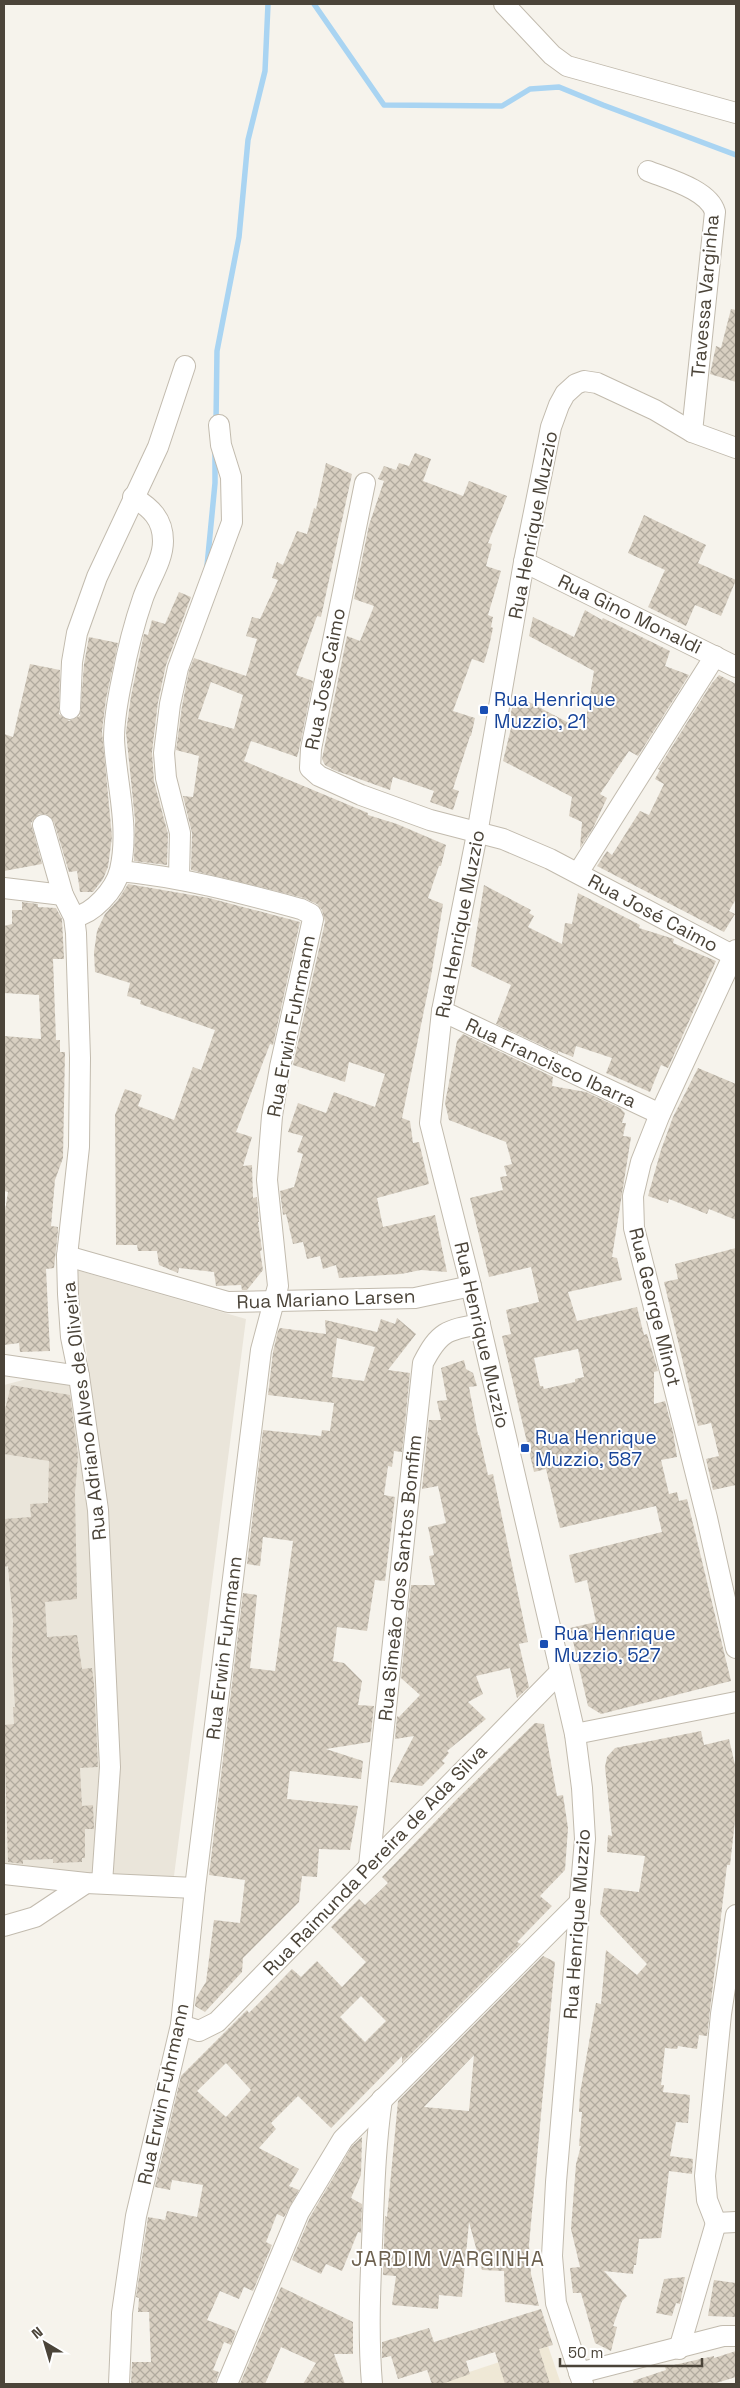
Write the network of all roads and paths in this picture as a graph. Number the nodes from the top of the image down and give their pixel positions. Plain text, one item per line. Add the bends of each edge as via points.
1 (504, 4) edge
2 (736, 113) edge
3 (648, 171) dead end
4 (184, 366) dead end
5 (219, 425) dead end
6 (692, 432) junction
7 (736, 448) edge
8 (365, 483) dead end
9 (133, 498) junction
10 (524, 562) junction
11 (715, 656) junction
12 (736, 667) edge
13 (70, 709) dead end
14 (43, 825) dead end
15 (477, 834) junction
16 (120, 871) junction
17 (578, 873) junction
18 (179, 878) junction
19 (4, 888) edge
20 (62, 895) junction
21 (74, 917) junction
22 (735, 954) edge
23 (442, 1011) junction
24 (660, 1114) junction
25 (67, 1256) junction
26 (471, 1286) junction
27 (273, 1300) junction
28 (480, 1324) junction
29 (4, 1365) edge
30 (79, 1376) junction
31 (736, 1648) edge
32 (560, 1672) junction
33 (736, 1702) edge
34 (575, 1734) junction
35 (369, 1866) junction
36 (4, 1874) edge
37 (94, 1883) junction
38 (195, 1888) junction
39 (580, 1902) junction
40 (736, 1915) edge
41 (4, 1926) edge
42 (181, 2025) junction
43 (382, 2099) junction
44 (736, 2222) edge
45 (716, 2223) junction
46 (736, 2336) edge
47 (679, 2349) junction
48 (581, 2379) edge
49 (119, 2384) edge
50 (227, 2384) edge
51 (372, 2384) edge

1 - 2 street via 552,55 567,66
3 - 6 street, Travessa Varginha via 700,193 708,199 715,212
4 - 9 street via 158,446
5 - 18 street via 221,446 231,477 232,522 178,668 164,753 166,778 180,834
6 - 7 street
6 - 10 street, Rua Henrique Muzzio via 655,410 597,383 584,381 576,384 565,394 555,415
8 - 15 street, Rua José Caimo via 311,749 310,768 319,776 361,795
9 - 13 street via 97,577 77,633
9 - 16 street via 156,516 163,542 136,622 116,718 114,737 121,795
10 - 11 street, Rua Gino Monaldi
10 - 15 street, Rua Henrique Muzzio
11 - 12 street, Rua Gino Monaldi
11 - 17 street
14 - 20 street, Rua Adriano Alves de Oliveira
15 - 17 street, Rua José Caimo via 503,839
15 - 23 street, Rua Henrique Muzzio
16 - 18 street
16 - 21 street via 107,895 84,915
17 - 22 street, Rua José Caimo
18 - 27 street, Rua Erwin Fuhrmann via 301,909 311,914 313,919 272,1116 267,1180 278,1270 278,1286
19 - 20 street
20 - 21 street, Rua Adriano Alves de Oliveira
21 - 25 street, Rua Adriano Alves de Oliveira via 80,1058 79,1147
22 - 24 street, Rua George Minot
23 - 24 street, Rua Francisco Ibarra
23 - 26 street, Rua Henrique Muzzio via 430,1123
24 - 31 street, Rua George Minot via 641,1162 633,1196 634,1228
25 - 27 street, Rua Mariano Larsen via 228,1302
25 - 30 street, Rua Adriano Alves de Oliveira via 71,1337
26 - 27 street, Rua Mariano Larsen via 414,1298
26 - 28 street, Rua Henrique Muzzio
27 - 38 street, Rua Erwin Fuhrmann via 261,1350
28 - 32 street, Rua Henrique Muzzio
28 - 35 street, Rua Simeão dos Santos Bomfim via 451,1329 433,1344 423,1363
29 - 30 street
30 - 37 street, Rua Adriano Alves de Oliveira via 98,1510 110,1767
32 - 34 street, Rua Henrique Muzzio
32 - 35 street, Rua Raimunda Pereira de Ada Silva
33 - 34 street
34 - 39 street, Rua Henrique Muzzio via 585,1839
35 - 42 street, Rua Raimunda Pereira de Ada Silva via 216,2022 199,2031
36 - 37 street
37 - 38 street
37 - 41 street via 35,1917
38 - 42 street, Rua Erwin Fuhrmann
39 - 43 street
39 - 48 street, Rua Henrique Muzzio via 552,2256 556,2303
40 - 45 street via 721,2014 705,2176 707,2200
42 - 49 street, Rua Erwin Fuhrmann via 136,2216 122,2313
43 - 50 street via 343,2139 299,2212
43 - 51 street via 376,2139 370,2303
44 - 45 street
45 - 47 street
46 - 47 street via 723,2336
47 - 48 street

